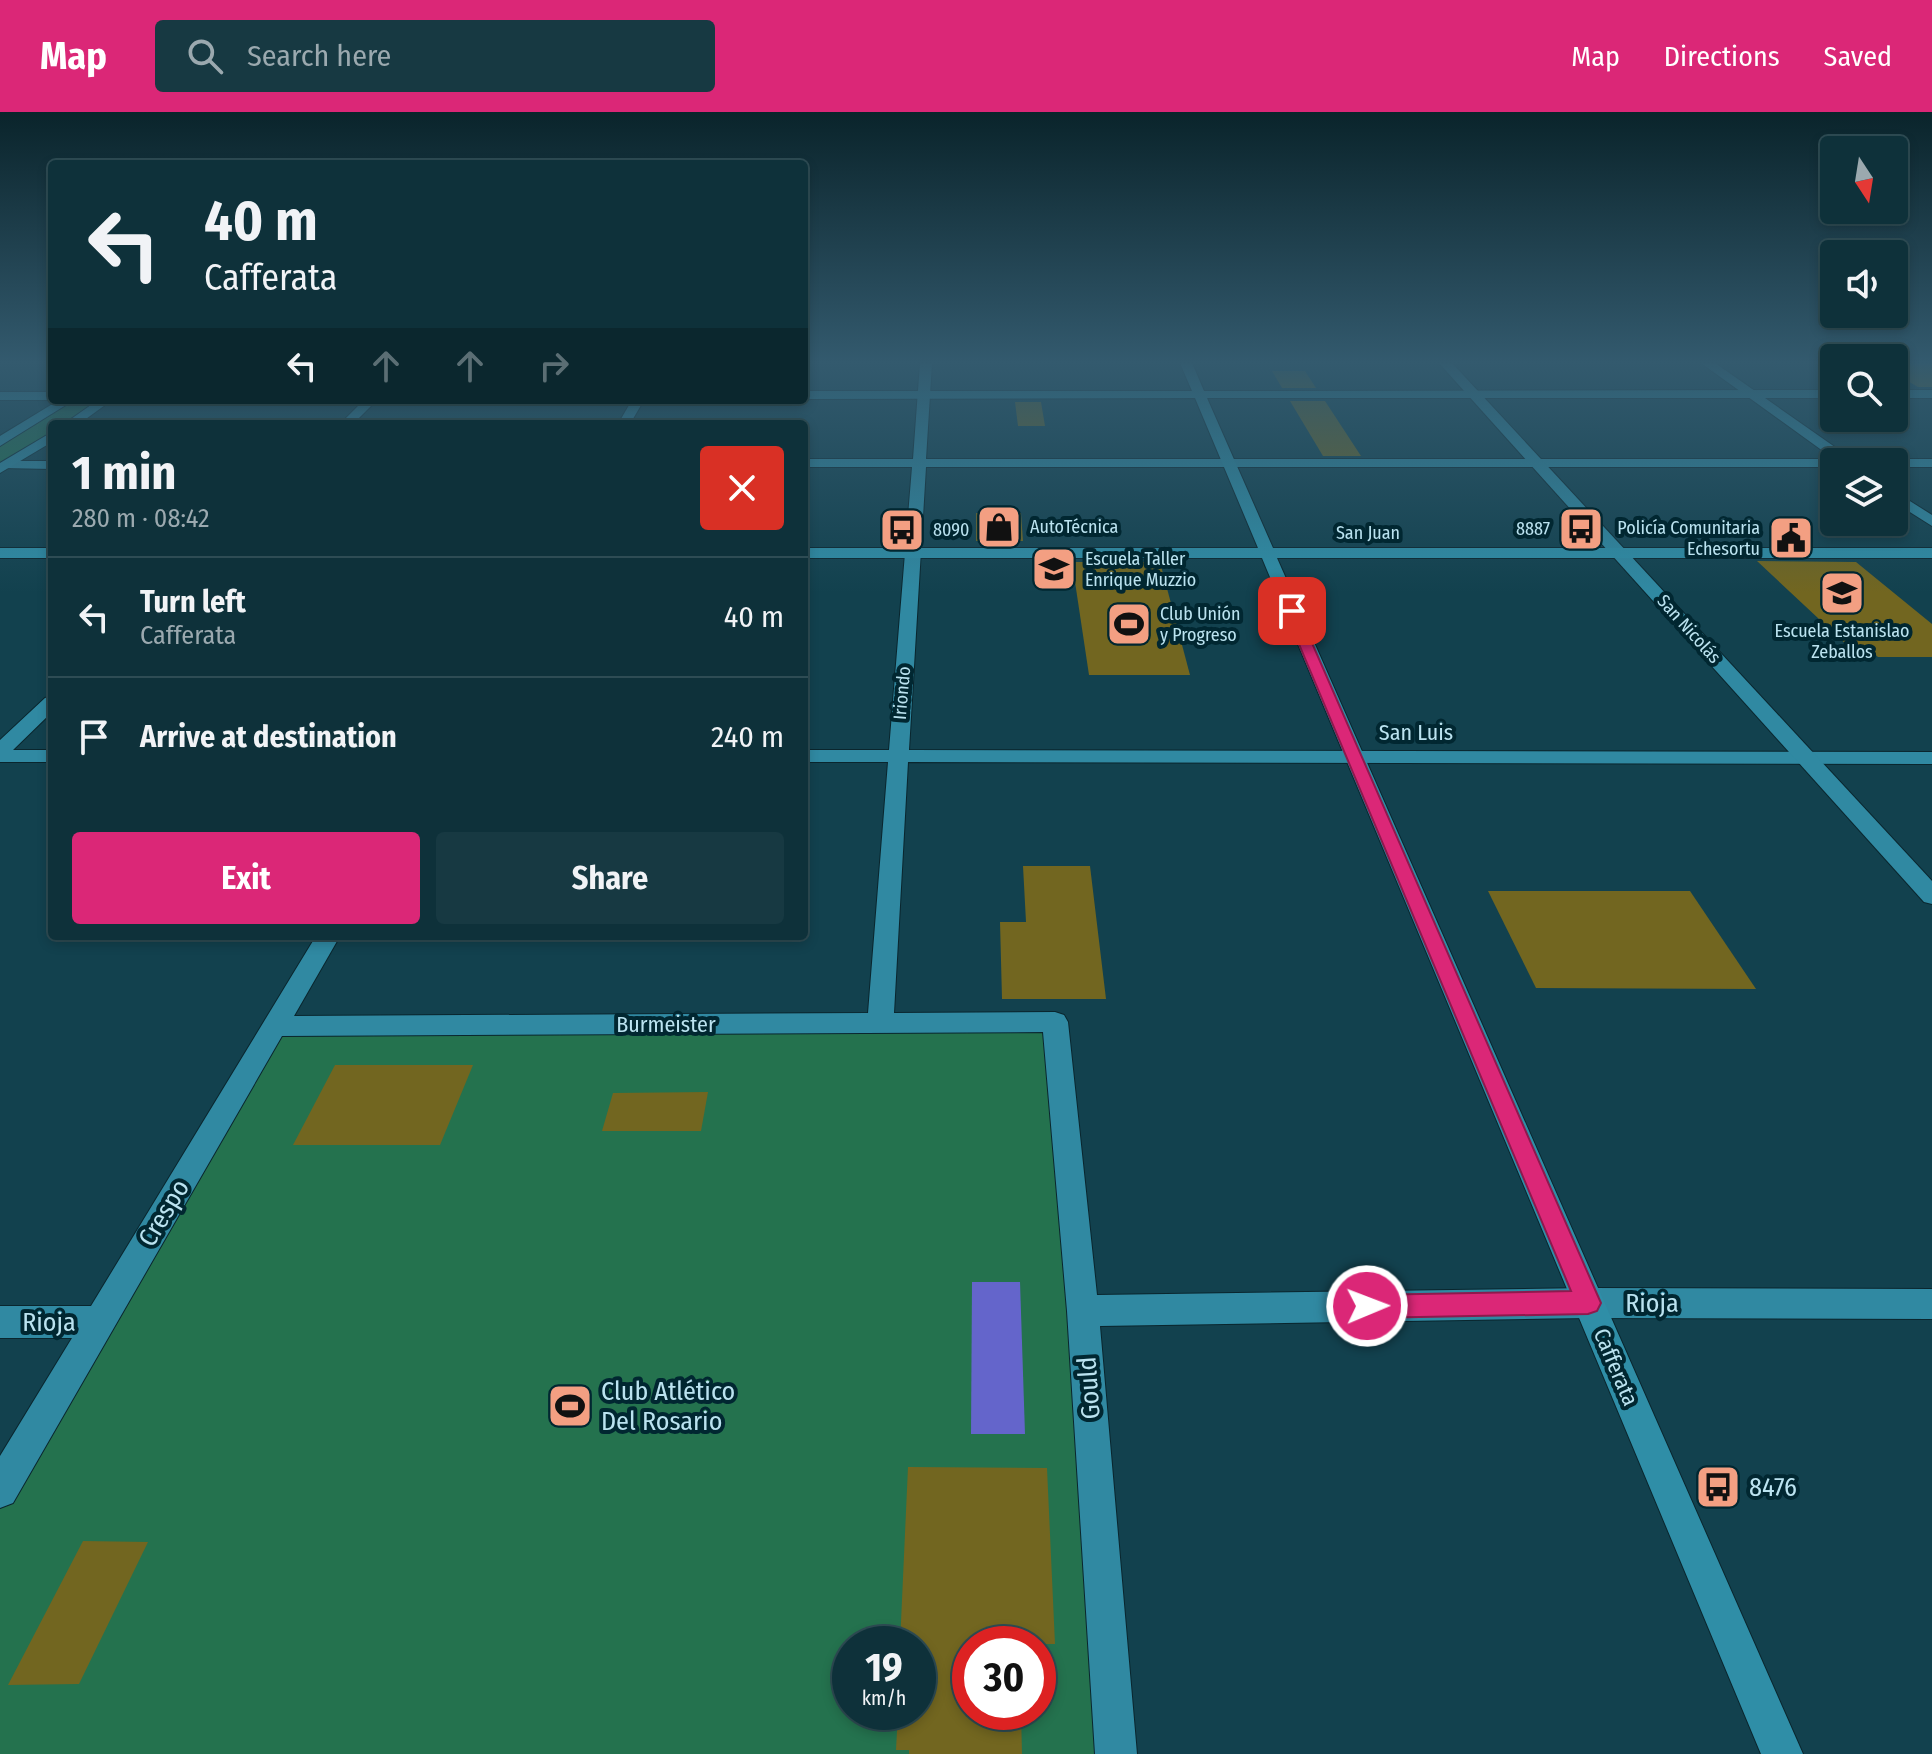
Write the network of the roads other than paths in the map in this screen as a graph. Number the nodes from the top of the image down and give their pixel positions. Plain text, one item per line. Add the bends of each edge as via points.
1 (46, 440) edge
2 (921, 440) edge
3 (1218, 440) edge
4 (1515, 440) edge
5 (808, 463) edge
6 (919, 463) junction
7 (1228, 463) junction
8 (1536, 463) junction
9 (1820, 463) edge
10 (1908, 463) edge
11 (1932, 463) edge
12 (48, 465) edge
13 (3, 467) edge
14 (1908, 505) edge
15 (1932, 522) edge
16 (1619, 552) junction
17 (0, 553) edge
18 (48, 553) edge
19 (808, 553) edge
20 (913, 553) junction
21 (1267, 553) junction
22 (1932, 553) edge
23 (48, 706) edge
24 (0, 753) edge
25 (1354, 755) junction
26 (48, 756) edge
27 (808, 756) edge
28 (896, 756) junction
29 (1806, 758) junction
30 (1932, 758) edge
31 (1932, 896) edge
32 (326, 940) edge
33 (1055, 1022) joint
34 (880, 1023) junction
35 (278, 1026) junction
36 (1588, 1303) junction
37 (1932, 1304) edge
38 (1083, 1311) junction
39 (0, 1322) edge
40 (98, 1322) junction
41 (0, 1490) edge
42 (1116, 1754) edge
43 (1782, 1754) edge

1 - 13 main road
2 - 6 street, Iriondo
3 - 7 main road, Cafferata
4 - 8 street, San Nicolás
5 - 6 street
6 - 7 street
6 - 20 street, Iriondo
7 - 8 street
7 - 21 main road, Cafferata
8 - 9 street
8 - 16 street, San Nicolás
10 - 11 street
12 - 13 street
14 - 15 street
16 - 21 main road, San Juan
16 - 22 main road, San Juan
16 - 29 street, San Nicolás
17 - 18 main road
19 - 20 main road, San Juan
20 - 21 main road, San Juan
20 - 28 street, Iriondo
21 - 25 main road, Cafferata
23 - 24 street
24 - 26 street
25 - 28 street, San Luis
25 - 29 street, San Luis
25 - 36 main road, Cafferata
27 - 28 street, San Luis
28 - 34 street, Iriondo
29 - 30 street, San Luis
29 - 31 street, San Nicolás
32 - 35 street, Crespo
33 - 34 street, Burmeister
33 - 38 street, Gould
34 - 35 street, Burmeister
35 - 40 street, Crespo
36 - 37 street, Rioja
36 - 38 street, Rioja
36 - 43 main road, Cafferata
38 - 42 street, Gould
39 - 40 street, Rioja
40 - 41 street, Crespo

